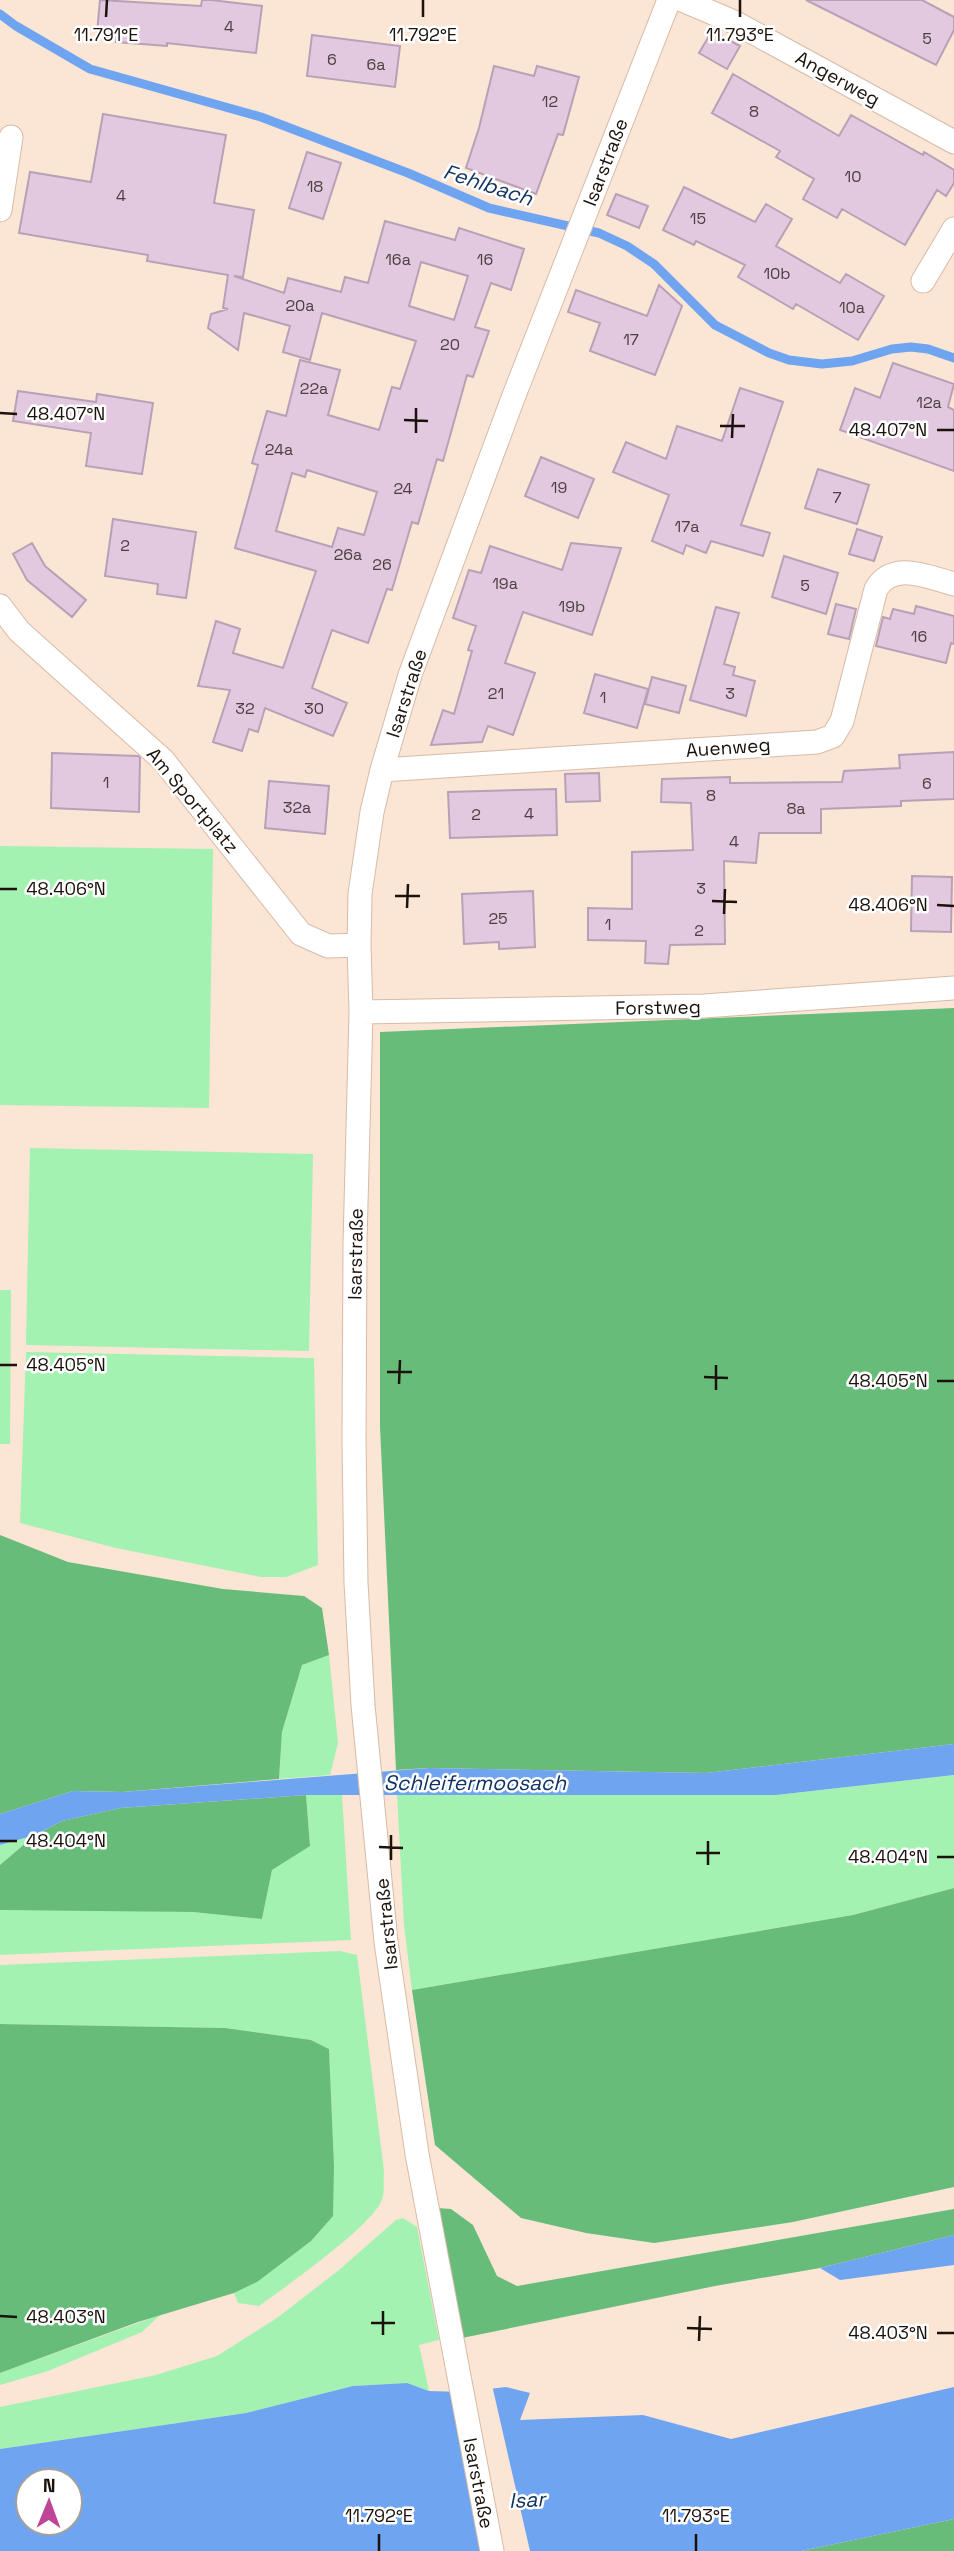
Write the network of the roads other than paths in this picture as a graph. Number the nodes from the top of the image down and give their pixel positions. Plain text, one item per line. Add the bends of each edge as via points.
1 (666, 2) edge
2 (11, 137) dead end
3 (954, 142) edge
4 (0, 210) edge
5 (954, 229) edge
6 (923, 281) dead end
7 (954, 584) edge
8 (0, 606) edge
9 (382, 770) junction
10 (359, 945) junction
11 (954, 988) edge
12 (361, 1012) junction
13 (492, 2551) edge

1 - 3 street, Angerweg via 725,17
1 - 9 street, Isarstraße via 446,574
2 - 4 street
5 - 6 street
7 - 9 street, Auenweg via 914,573 883,578 876,589 842,722 833,736 817,741
8 - 10 street, Am Sportplatz via 19,631 163,760 301,934 328,946
9 - 10 street, Isarstraße via 363,867
10 - 12 street, Isarstraße
11 - 12 street, Forstweg via 704,1006
12 - 13 street, Isarstraße via 354,1441 363,1705 386,1942 417,2154

